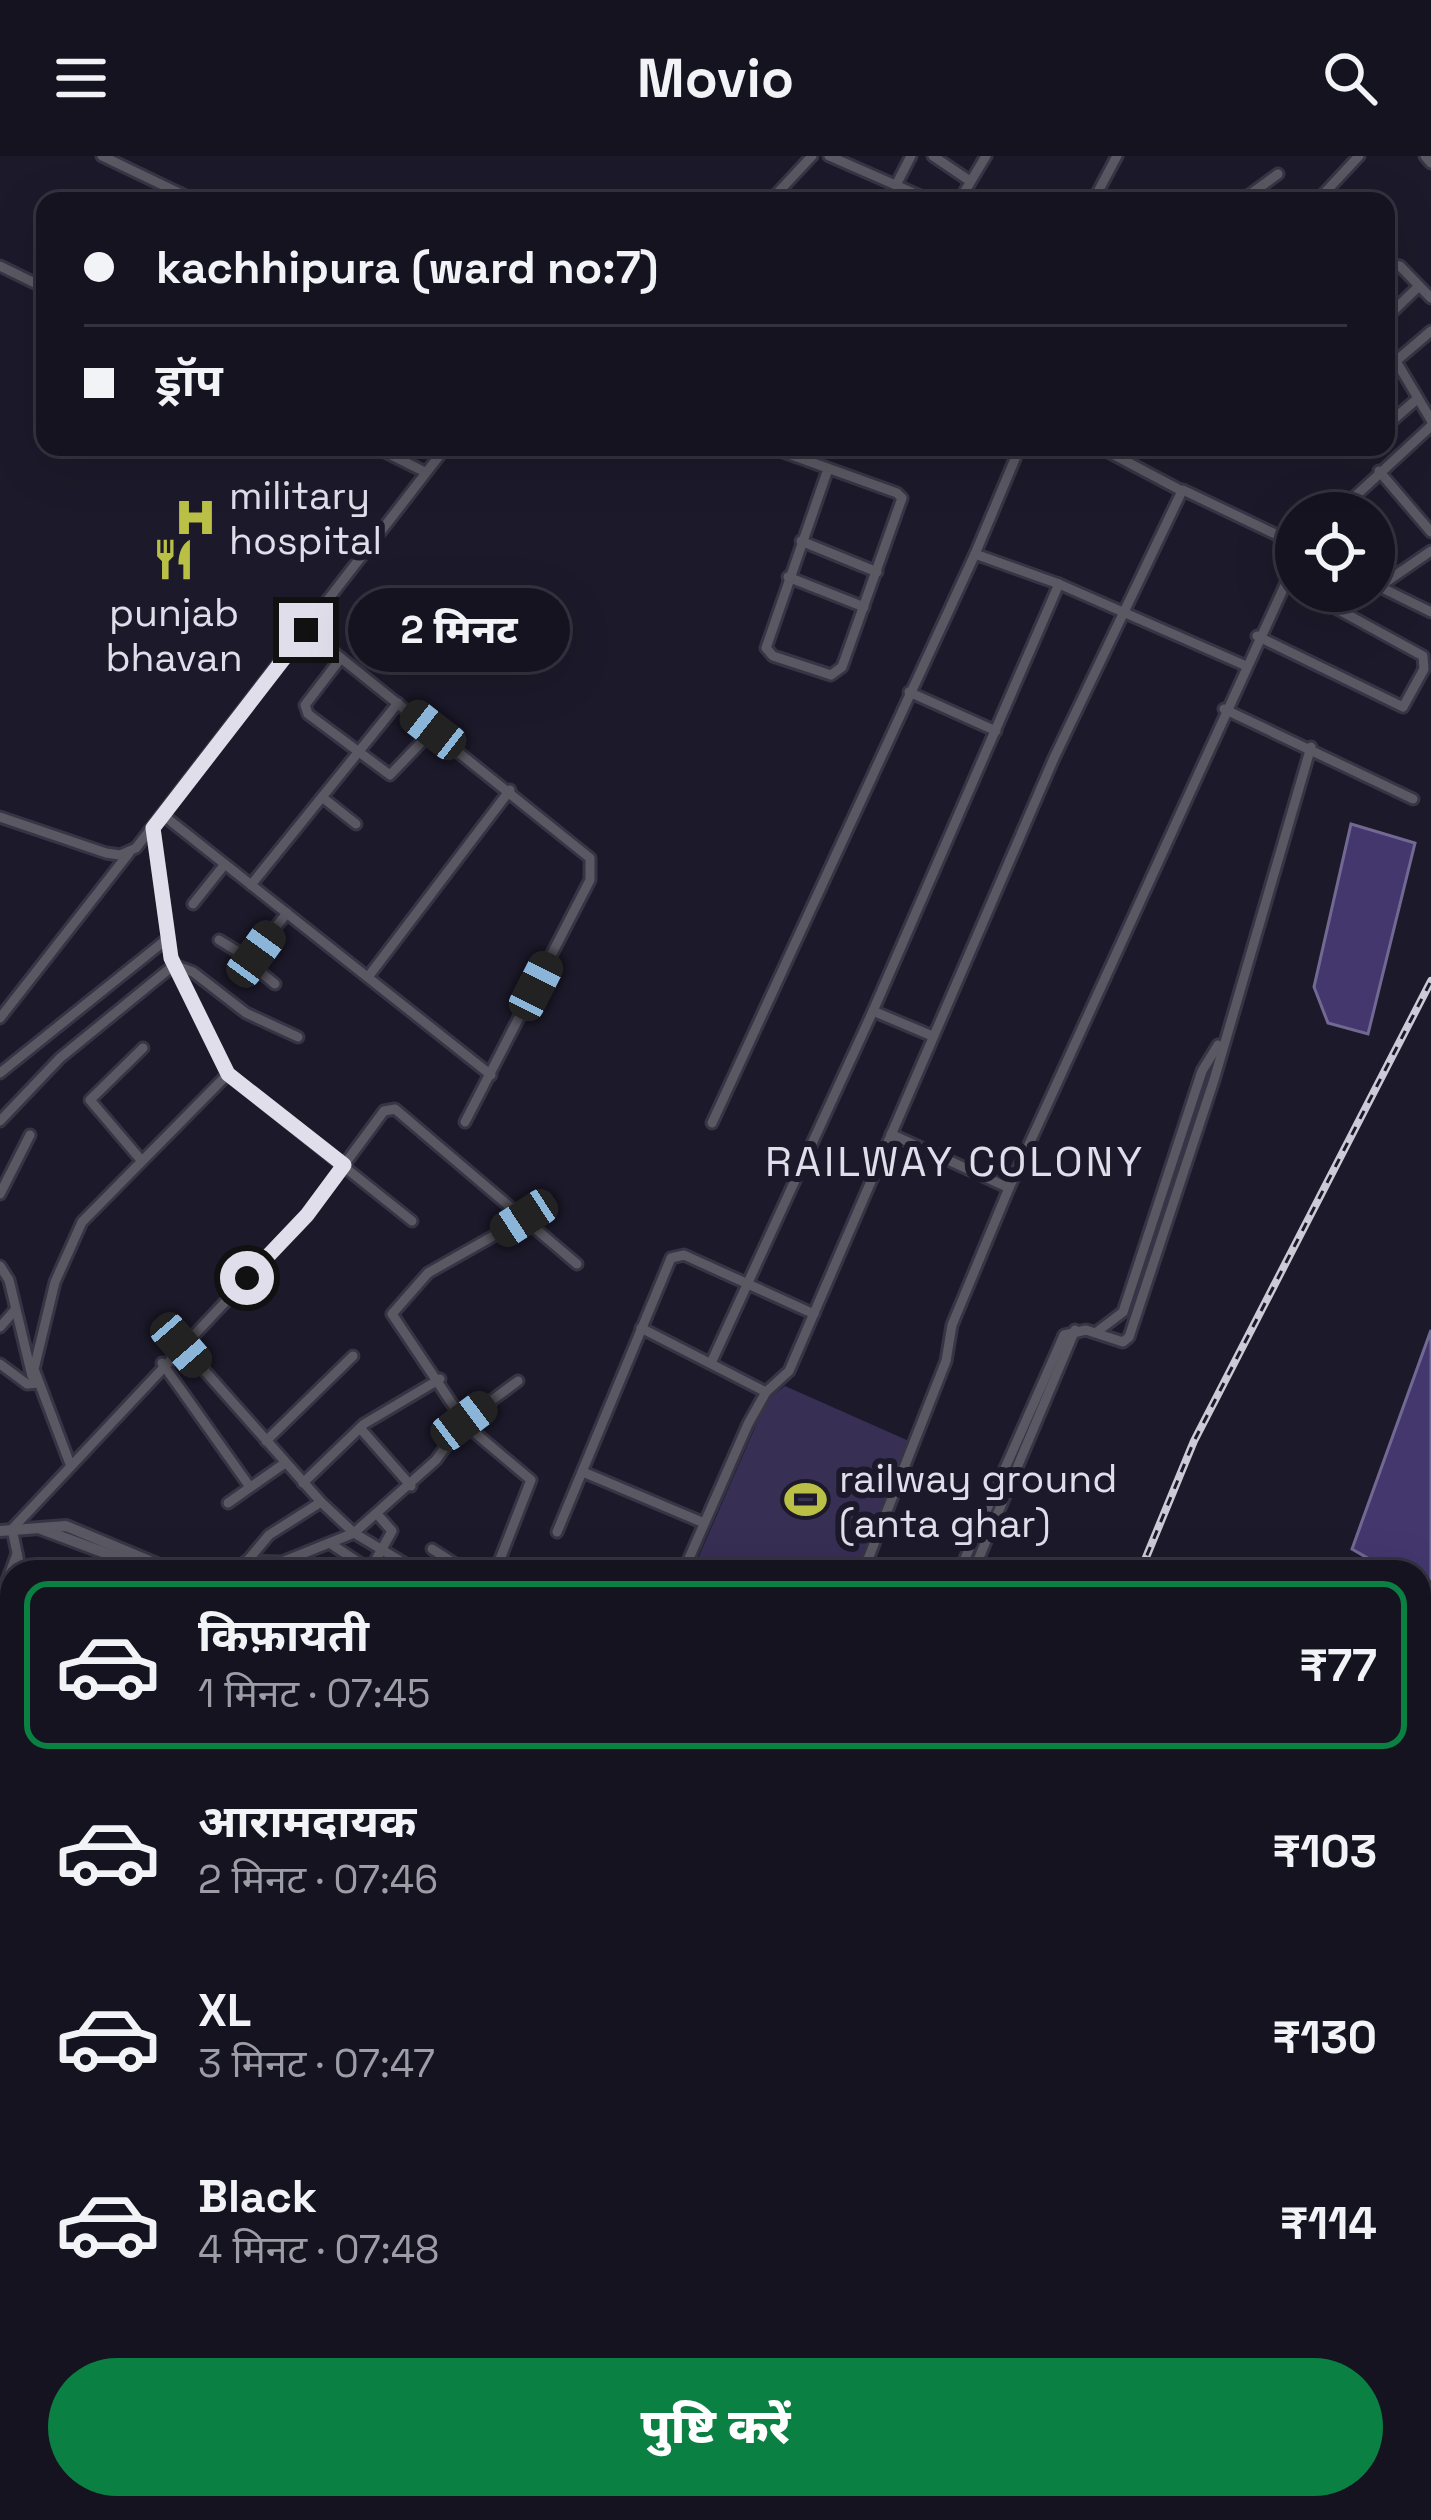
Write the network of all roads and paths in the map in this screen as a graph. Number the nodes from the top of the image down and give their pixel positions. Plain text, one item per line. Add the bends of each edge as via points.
1 (102, 156) edge
2 (812, 156) edge
3 (829, 156) edge
4 (911, 156) edge
5 (933, 156) edge
6 (986, 156) edge
7 (1117, 156) edge
8 (1359, 156) edge
9 (1278, 174) dead end
10 (970, 182) junction
11 (900, 187) junction
12 (177, 192) edge
13 (778, 192) edge
14 (899, 192) edge
15 (911, 192) edge
16 (964, 192) edge
17 (1098, 192) edge
18 (1253, 192) edge
19 (1325, 192) edge
20 (1395, 265) edge
21 (0, 266) edge
22 (36, 284) edge
23 (1419, 286) junction
24 (1431, 298) edge
25 (1395, 309) edge
26 (1431, 331) edge
27 (1398, 369) junction
28 (1395, 372) edge
29 (1417, 399) junction
30 (1395, 418) edge
31 (1431, 423) edge
32 (393, 456) edge
33 (438, 456) edge
34 (793, 456) edge
35 (1015, 456) edge
36 (1117, 456) edge
37 (1394, 456) edge
38 (1395, 456) edge
39 (828, 469) junction
40 (1379, 470) junction
41 (424, 472) junction
42 (1183, 490) junction
43 (1358, 492) edge
44 (1431, 508) edge
45 (1418, 518) junction
46 (1431, 532) edge
47 (1275, 534) edge
48 (801, 542) junction
49 (1431, 551) edge
50 (975, 554) junction
51 (877, 572) junction
52 (1395, 574) edge
53 (788, 578) junction
54 (1059, 584) junction
55 (1395, 594) edge
56 (1431, 596) edge
57 (1275, 601) edge
58 (1418, 606) junction
59 (864, 607) junction
60 (1343, 612) edge
61 (1431, 612) edge
62 (1126, 614) junction
63 (306, 630) junction
64 (1257, 636) junction
65 (341, 658) junction
66 (1244, 665) junction
67 (909, 692) junction
68 (398, 703) junction
69 (1224, 709) junction
70 (433, 730) junction
71 (996, 731) junction
72 (1311, 747) junction
73 (359, 752) junction
74 (510, 790) junction
75 (322, 797) junction
76 (1413, 799) dead end
77 (163, 815) junction
78 (0, 818) edge
79 (356, 824) dead end
80 (153, 828) junction
81 (129, 853) junction
82 (226, 864) junction
83 (251, 885) junction
84 (193, 904) dead end
85 (287, 913) junction
86 (167, 939) junction
87 (219, 940) dead end
88 (245, 959) junction
89 (174, 965) junction
90 (368, 977) junction
91 (275, 984) dead end
92 (873, 1011) junction
93 (0, 1018) edge
94 (931, 1034) junction
95 (1224, 1036) junction
96 (298, 1037) dead end
97 (143, 1048) dead end
98 (0, 1073) edge
99 (228, 1074) junction
100 (491, 1075) junction
101 (0, 1121) edge
102 (465, 1122) dead end
103 (712, 1123) dead end
104 (891, 1134) junction
105 (30, 1135) dead end
106 (141, 1160) junction
107 (344, 1165) junction
108 (1009, 1188) junction
109 (0, 1194) edge
110 (524, 1218) junction
111 (412, 1221) dead end
112 (1153, 1222) junction
113 (1167, 1225) junction
114 (577, 1264) dead end
115 (0, 1266) edge
116 (746, 1282) junction
117 (15, 1310) junction
118 (814, 1314) junction
119 (0, 1327) edge
120 (641, 1328) junction
121 (1075, 1330) junction
122 (1098, 1331) junction
123 (181, 1345) junction
124 (353, 1356) dead end
125 (162, 1363) junction
126 (711, 1363) junction
127 (0, 1364) edge
128 (440, 1379) junction
129 (38, 1380) junction
130 (518, 1381) dead end
131 (766, 1393) junction
132 (464, 1421) junction
133 (360, 1428) junction
134 (266, 1441) junction
135 (285, 1462) junction
136 (70, 1465) junction
137 (583, 1472) junction
138 (304, 1483) junction
139 (411, 1486) junction
140 (250, 1487) junction
141 (321, 1502) junction
142 (228, 1503) dead end
143 (377, 1514) junction
144 (704, 1523) junction
145 (33, 1526) junction
146 (6, 1530) edge
147 (557, 1532) dead end
148 (354, 1533) junction
149 (331, 1544) junction
150 (431, 1549) dead end
151 (383, 1550) junction
152 (17, 1554) junction
153 (15, 1560) edge
154 (18, 1560) edge
155 (124, 1560) edge
156 (148, 1560) edge
157 (247, 1560) edge
158 (287, 1560) edge
159 (355, 1560) edge
160 (377, 1560) edge
161 (399, 1560) edge
162 (449, 1560) edge
163 (500, 1560) edge
164 (687, 1560) edge
165 (867, 1560) edge
166 (964, 1560) edge
167 (978, 1560) edge

1 - 12 street
2 - 13 street
3 - 11 street
4 - 11 street
5 - 10 street
6 - 10 street
7 - 17 street
8 - 19 street
9 - 18 street
10 - 16 street
11 - 14 street
11 - 15 street
20 - 23 street
21 - 22 street
23 - 24 street
23 - 25 street
26 - 27 street via 1398,358
27 - 28 street
27 - 29 street
29 - 30 street
29 - 31 street
31 - 38 street
32 - 41 street
33 - 41 street
34 - 39 street
35 - 50 street
36 - 42 street
37 - 40 street
39 - 48 street
39 - 51 street via 902,498
40 - 43 street
40 - 45 street
41 - 63 street
42 - 47 street
42 - 62 street
44 - 45 street
45 - 46 street
48 - 51 street
48 - 53 street
49 - 52 street
50 - 54 street
50 - 67 street
51 - 59 street
53 - 59 street
53 - 59 street via 766,643 773,656 835,675
54 - 62 street
54 - 71 street
55 - 58 street
56 - 58 street
57 - 64 street
58 - 61 street
60 - 64 street via 1423,656 1403,707
62 - 66 street
62 - 94 street
63 - 65 street
63 - 77 street
64 - 66 street
65 - 68 street
65 - 73 street via 305,710
66 - 69 street
67 - 71 street
67 - 103 street
68 - 70 street
68 - 73 street
69 - 72 street
69 - 108 street
70 - 73 street via 394,775
70 - 74 street
71 - 92 street
72 - 76 street
72 - 95 street
73 - 75 street
74 - 90 street
74 - 100 street via 585,851 592,873
75 - 79 street
75 - 83 street
77 - 80 street
77 - 82 street
78 - 81 street via 106,854
80 - 81 street
80 - 86 street
81 - 93 street
82 - 83 street
82 - 84 street
83 - 85 street
85 - 88 street
85 - 90 street
86 - 89 street
86 - 98 street
87 - 88 street
88 - 91 street
89 - 96 street
89 - 99 street
89 - 101 street via 60,1058
90 - 100 street
92 - 94 street
92 - 116 street
94 - 104 street
95 - 112 street via 1202,1072
95 - 113 street
97 - 106 street via 90,1100
99 - 106 street
99 - 107 street
100 - 102 street
104 - 108 street
104 - 118 street
105 - 109 street
106 - 129 street via 82,1222 55,1282 35,1355
107 - 110 street via 384,1111 395,1109
107 - 111 street
107 - 123 street via 280,1245
108 - 165 street
110 - 114 street
110 - 128 street via 444,1262 394,1310
112 - 113 street
112 - 122 street via 1123,1312
113 - 122 street via 1129,1336 1119,1341
115 - 117 street
116 - 118 street
116 - 120 street via 677,1256 665,1265
116 - 126 street
117 - 119 street
117 - 129 street via 27,1369
118 - 131 street via 789,1371
120 - 126 street
120 - 137 street
121 - 122 street
121 - 166 street via 1064,1335
121 - 167 street
123 - 125 street
123 - 134 street
124 - 134 street
125 - 136 street
125 - 140 street
126 - 131 street
127 - 129 street via 27,1384
128 - 132 street
128 - 133 street
129 - 136 street
130 - 132 street
131 - 144 street
132 - 139 street
132 - 163 street via 531,1480
133 - 138 street
133 - 139 street
134 - 135 street
135 - 138 street
135 - 140 street
136 - 146 street
137 - 144 street
137 - 147 street
138 - 141 street
139 - 143 street
140 - 142 street
141 - 148 street
141 - 157 street via 269,1535
143 - 148 street
143 - 151 street via 392,1531
144 - 164 street
145 - 146 street
145 - 155 street
145 - 156 street via 74,1528
146 - 152 street
148 - 149 street
148 - 151 street
149 - 158 street
149 - 159 street
150 - 162 street
151 - 160 street
151 - 161 street
152 - 153 street
152 - 154 street

